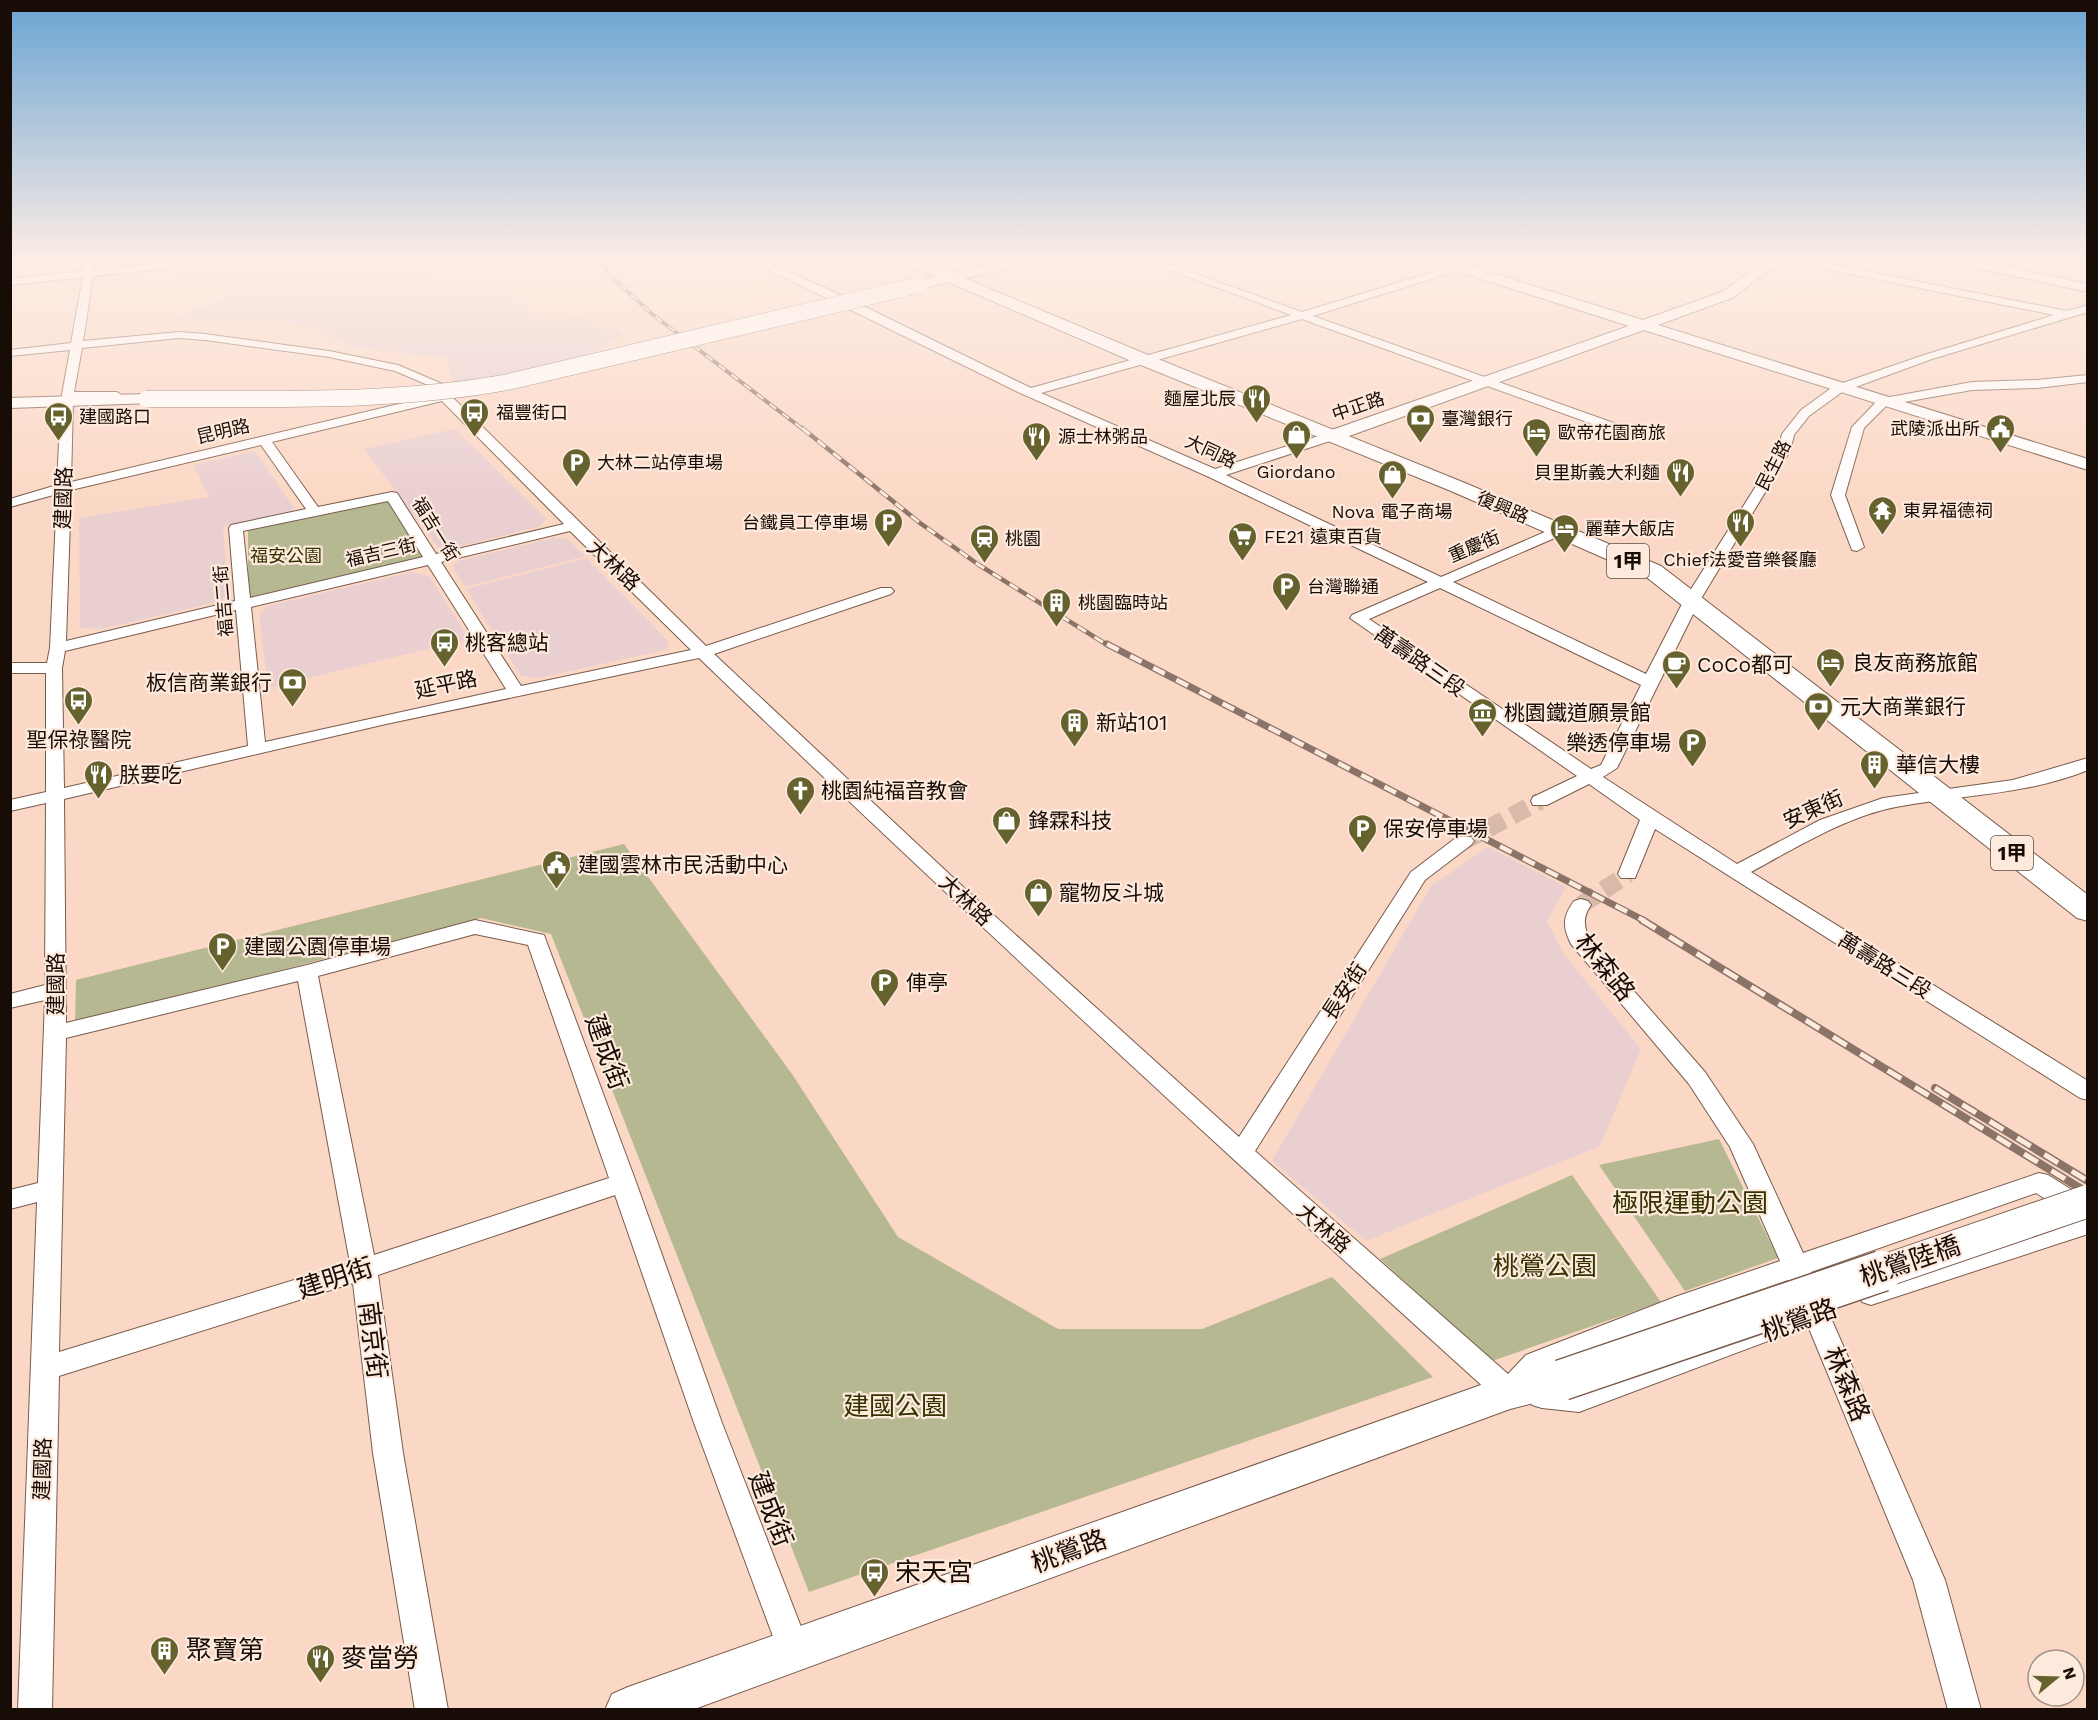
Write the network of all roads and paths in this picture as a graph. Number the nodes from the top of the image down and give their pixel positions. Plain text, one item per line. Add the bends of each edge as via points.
1 (77, 340) edge
2 (123, 340) edge
3 (234, 340) edge
4 (685, 340) edge
5 (925, 340) edge
6 (1098, 340) edge
7 (1211, 340) edge
8 (1367, 340) edge
9 (1598, 340) edge
10 (1686, 340) edge
11 (1982, 340) edge
12 (686, 344) dead end
13 (76, 346) junction
14 (10, 353) edge
15 (1142, 359) junction
16 (2088, 378) edge
17 (1485, 383) junction
18 (1838, 389) junction
19 (446, 392) junction
20 (1031, 392) junction
21 (67, 400) junction
22 (1883, 402) junction
23 (10, 403) edge
24 (1635, 435) dead end
25 (1332, 436) junction
26 (264, 440) junction
27 (2088, 465) edge
28 (1214, 474) junction
29 (63, 488) junction
30 (10, 503) edge
31 (315, 512) junction
32 (572, 526) junction
33 (1559, 531) junction
34 (1857, 547) dead end
35 (432, 560) junction
36 (1438, 582) junction
37 (886, 591) dead end
38 (1691, 602) junction
39 (242, 604) junction
40 (58, 648) junction
41 (703, 652) junction
42 (10, 668) edge
43 (54, 668) junction
44 (1649, 682) junction
45 (517, 693) junction
46 (257, 750) junction
47 (2088, 763) edge
48 (1591, 778) junction
49 (1937, 795) junction
50 (53, 797) junction
51 (1540, 801) tunnel mouth
52 (10, 806) edge
53 (1647, 816) junction
54 (1464, 841) tunnel mouth
55 (1736, 872) junction
56 (1628, 874) tunnel mouth
57 (1581, 905) tunnel mouth
58 (2088, 911) edge
59 (307, 972) junction
60 (56, 990) junction
61 (10, 1001) edge
62 (55, 1033) junction
63 (2088, 1092) edge
64 (1240, 1154) junction
65 (624, 1182) junction
66 (50, 1189) junction
67 (10, 1200) edge
68 (2088, 1201) edge
69 (2088, 1213) edge
70 (2088, 1224) edge
71 (1833, 1252) junction
72 (1794, 1266) junction
73 (364, 1269) junction
74 (1869, 1294) junction
75 (1816, 1314) junction
76 (45, 1368) junction
77 (1562, 1380) joint
78 (1509, 1392) junction
79 (794, 1650) junction
80 (35, 1710) edge
81 (432, 1710) edge
82 (628, 1710) edge
83 (1965, 1710) edge

1 - 13 street, 建國路
2 - 13 street
3 - 19 street via 398,368
4 - 21 street, bridge via 508,382 423,395
5 - 20 street, 大同路
6 - 15 main road, 復興路 / 1甲
7 - 15 street
8 - 17 street
9 - 17 street, 中正路
10 - 18 street
11 - 18 street, 民生路
12 - 19 street via 504,388
13 - 14 street
13 - 21 street, 建國路
15 - 20 street
15 - 25 main road, 復興路 / 1甲
16 - 22 street via 1972,386
17 - 24 street
17 - 25 street, 中正路
18 - 22 street
18 - 38 street, 民生路 via 1806,413 1788,434 1784,451
19 - 21 street via 395,400
19 - 26 street, 昆明路
19 - 32 street, 大林路
20 - 28 street, 大同路
21 - 23 street
21 - 29 street, 建國路
22 - 27 street
22 - 34 street via 1858,427 1838,495
25 - 28 street, 中正路
25 - 33 main road, 復興路 / 1甲
26 - 29 street, 昆明路
26 - 31 street
28 - 36 street, 大同路
29 - 30 street, 昆明路
29 - 40 street, 建國路
31 - 35 street, 福吉一街 via 392,496
31 - 39 street, 福吉二街 via 236,528
32 - 35 street, 福吉三街
32 - 41 street, 大林路
33 - 36 street, 重慶街
33 - 38 main road, 復興路 / 1甲 via 1653,571
35 - 39 street, 福吉三街
35 - 45 street, 福吉一街
36 - 44 street, 大同路
36 - 48 street, 萬壽路三段 via 1358,618
37 - 41 street, 延平路
38 - 44 street, 民生路
38 - 49 main road, 復興路 / 1甲
39 - 40 street, 福吉三街
39 - 46 street, 福吉二街
40 - 43 street, 建國路
41 - 45 street, 延平路
41 - 64 street, 大林路 via 906,846
42 - 43 street
43 - 50 street, 建國路
44 - 48 street, 民生路 via 1608,768
45 - 46 street, 延平路
46 - 50 street, 延平路
47 - 49 street, 安東街 via 2014,784
48 - 51 street
48 - 53 street, 萬壽路三段
49 - 55 street, 安東街 via 1890,802 1827,824
49 - 58 main road, 復興路 / 1甲
50 - 52 street, 延平路
50 - 60 street, 建國路
53 - 55 street, 萬壽路三段
53 - 56 street
54 - 64 street, 長安街 via 1418,876
55 - 63 street, 萬壽路三段
57 - 72 street, 林森路 via 1574,915 1573,928 1581,944 1674,1049 1719,1110 1741,1144
59 - 62 street, 建成街
59 - 65 street, 建成街 via 475,927 537,940
59 - 73 street, 南京街
60 - 61 street
60 - 62 street, 建國路
62 - 66 street, 建國路
64 - 78 street, 大林路
65 - 73 street, 建明街
65 - 79 street, 建成街 via 708,1423
66 - 67 street
66 - 76 street, 建國路
68 - 77 street, 桃鶯陸橋, bridge
69 - 71 street, 桃鶯路 via 2039,1182
70 - 74 street, 桃鶯路
71 - 72 street, 桃鶯路
71 - 74 street
72 - 75 street, 林森路
72 - 78 street, 桃鶯路 via 1536,1363
73 - 76 street, 建明街
73 - 81 street, 南京街 via 388,1453
74 - 75 street, 桃鶯路
75 - 78 street, 桃鶯路 via 1579,1400
75 - 83 street, 林森路 via 1929,1580
76 - 80 street, 建國路
77 - 78 street, 桃鶯路
78 - 79 street, 桃鶯路
79 - 82 street, 桃鶯路

